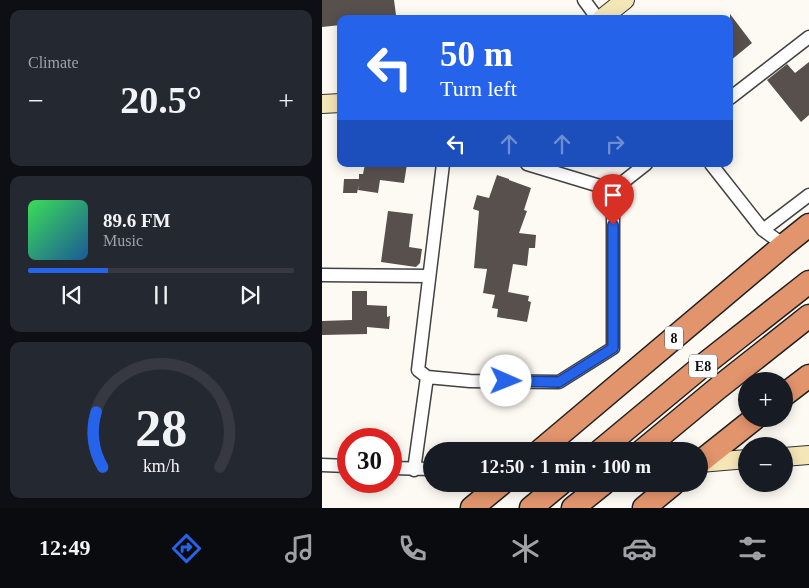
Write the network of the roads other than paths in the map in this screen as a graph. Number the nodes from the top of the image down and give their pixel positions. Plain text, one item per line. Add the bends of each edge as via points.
1 (584, 0) edge
2 (625, 0) edge
3 (596, 15) edge
4 (604, 15) edge
5 (808, 37) edge
6 (733, 96) edge
7 (337, 103) edge
8 (322, 104) edge
9 (443, 167) edge
10 (537, 167) edge
11 (642, 167) edge
12 (714, 167) edge
13 (613, 190) junction
14 (808, 195) edge
15 (808, 225) edge
16 (763, 230) junction
17 (784, 245) junction
18 (322, 275) edge
19 (429, 276) junction
20 (808, 282) edge
21 (808, 316) edge
22 (808, 376) edge
23 (427, 377) junction
24 (793, 388) edge
25 (744, 427) edge
26 (551, 442) edge
27 (611, 442) edge
28 (653, 442) edge
29 (808, 455) edge
30 (708, 456) edge
31 (793, 456) edge
32 (738, 460) edge
33 (708, 462) edge
34 (322, 465) edge
35 (337, 466) edge
36 (402, 469) edge
37 (414, 470) junction
38 (423, 470) edge
39 (491, 492) edge
40 (550, 492) edge
41 (593, 492) edge
42 (663, 492) edge
43 (472, 508) edge
44 (531, 508) edge
45 (573, 508) edge
46 (644, 508) edge

1 - 3 street
2 - 4 main road
5 - 6 street
7 - 8 main road
9 - 19 street
10 - 13 street
11 - 13 street
12 - 16 street
13 - 23 street via 613,348 559,382
14 - 16 street
15 - 17 highway, 8
16 - 17 street
17 - 26 highway, 8
18 - 19 street
19 - 23 street via 418,370
20 - 27 highway, E8
21 - 28 highway, E8
22 - 24 highway
23 - 37 street
25 - 30 highway
29 - 31 main road
32 - 33 main road
34 - 35 street
36 - 37 street
37 - 38 street
39 - 43 highway
40 - 44 highway
41 - 45 highway
42 - 46 highway

